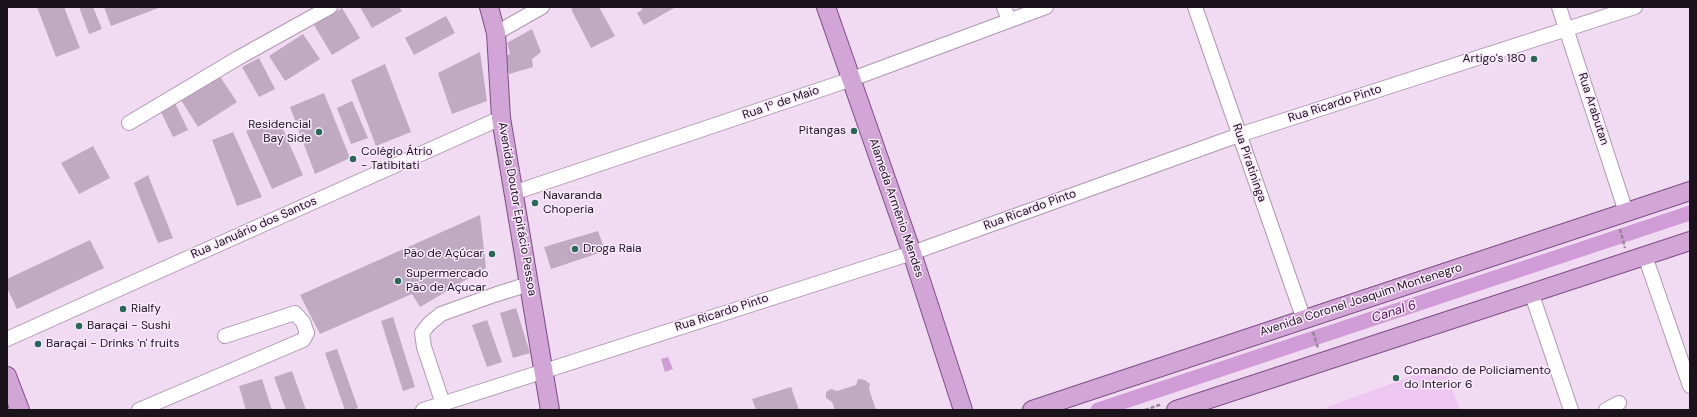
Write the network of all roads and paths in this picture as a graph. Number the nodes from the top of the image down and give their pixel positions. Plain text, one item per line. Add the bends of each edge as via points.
1 (330, 7) edge
2 (489, 7) edge
3 (542, 7) edge
4 (826, 7) edge
5 (1046, 7) edge
6 (1195, 7) edge
7 (1559, 7) edge
8 (1635, 7) edge
9 (1006, 14) edge
10 (1567, 28) junction
11 (496, 33) junction
12 (852, 79) junction
13 (501, 118) junction
14 (129, 123) dead end
15 (1239, 135) junction
16 (1690, 191) edge
17 (513, 193) junction
18 (1621, 214) junction
19 (1690, 241) edge
20 (1625, 250) dead end
21 (912, 253) junction
22 (1645, 256) junction
23 (530, 284) junction
24 (1531, 292) junction
25 (1306, 319) junction
26 (225, 336) dead end
27 (7, 339) edge
28 (1319, 352) dead end
29 (544, 370) junction
30 (7, 376) edge
31 (1690, 386) edge
32 (1619, 403) dead end
33 (443, 404) junction
34 (20, 410) edge
35 (139, 410) edge
36 (423, 410) edge
37 (550, 410) edge
38 (963, 410) edge
39 (1032, 410) edge
40 (1176, 410) edge
41 (1572, 410) edge
42 (1606, 410) edge

1 - 14 street
2 - 11 main road, Avenida Doutor Epitácio Pessoa
3 - 11 street
4 - 12 main road, Alameda Armênio Mendes
5 - 9 street, Rua 1º de Maio
6 - 15 street, Rua Piratininga
7 - 10 street, Rua Arabutan
8 - 10 street, Rua Ricardo Pinto
9 - 12 street, Rua 1º de Maio
10 - 15 street, Rua Ricardo Pinto
10 - 18 street, Rua Arabutan
11 - 13 main road, Avenida Doutor Epitácio Pessoa
12 - 17 street, Rua 1º de Maio
12 - 21 main road, Alameda Armênio Mendes
13 - 17 main road, Avenida Doutor Epitácio Pessoa
13 - 27 street, Rua Januário dos Santos
15 - 21 street, Rua Ricardo Pinto
15 - 25 street, Rua Piratininga
16 - 18 main road, Avenida Coronel Joaquim Montenegro
17 - 23 main road, Avenida Doutor Epitácio Pessoa
18 - 20 path
18 - 25 main road, Avenida Coronel Joaquim Montenegro
19 - 22 main road
21 - 29 street, Rua Ricardo Pinto
21 - 38 main road, Alameda Armênio Mendes
22 - 24 main road
22 - 31 street
23 - 29 main road, Avenida Doutor Epitácio Pessoa
23 - 33 street via 441,314 422,333 424,347
24 - 40 main road
24 - 41 street
25 - 28 path
25 - 39 main road, Avenida Coronel Joaquim Montenegro
26 - 35 street via 295,313 303,322 307,333 303,340
29 - 33 street, Rua Ricardo Pinto
29 - 37 main road, Avenida Doutor Epitácio Pessoa
30 - 34 main road
32 - 42 street
33 - 36 street, Rua Ricardo Pinto

